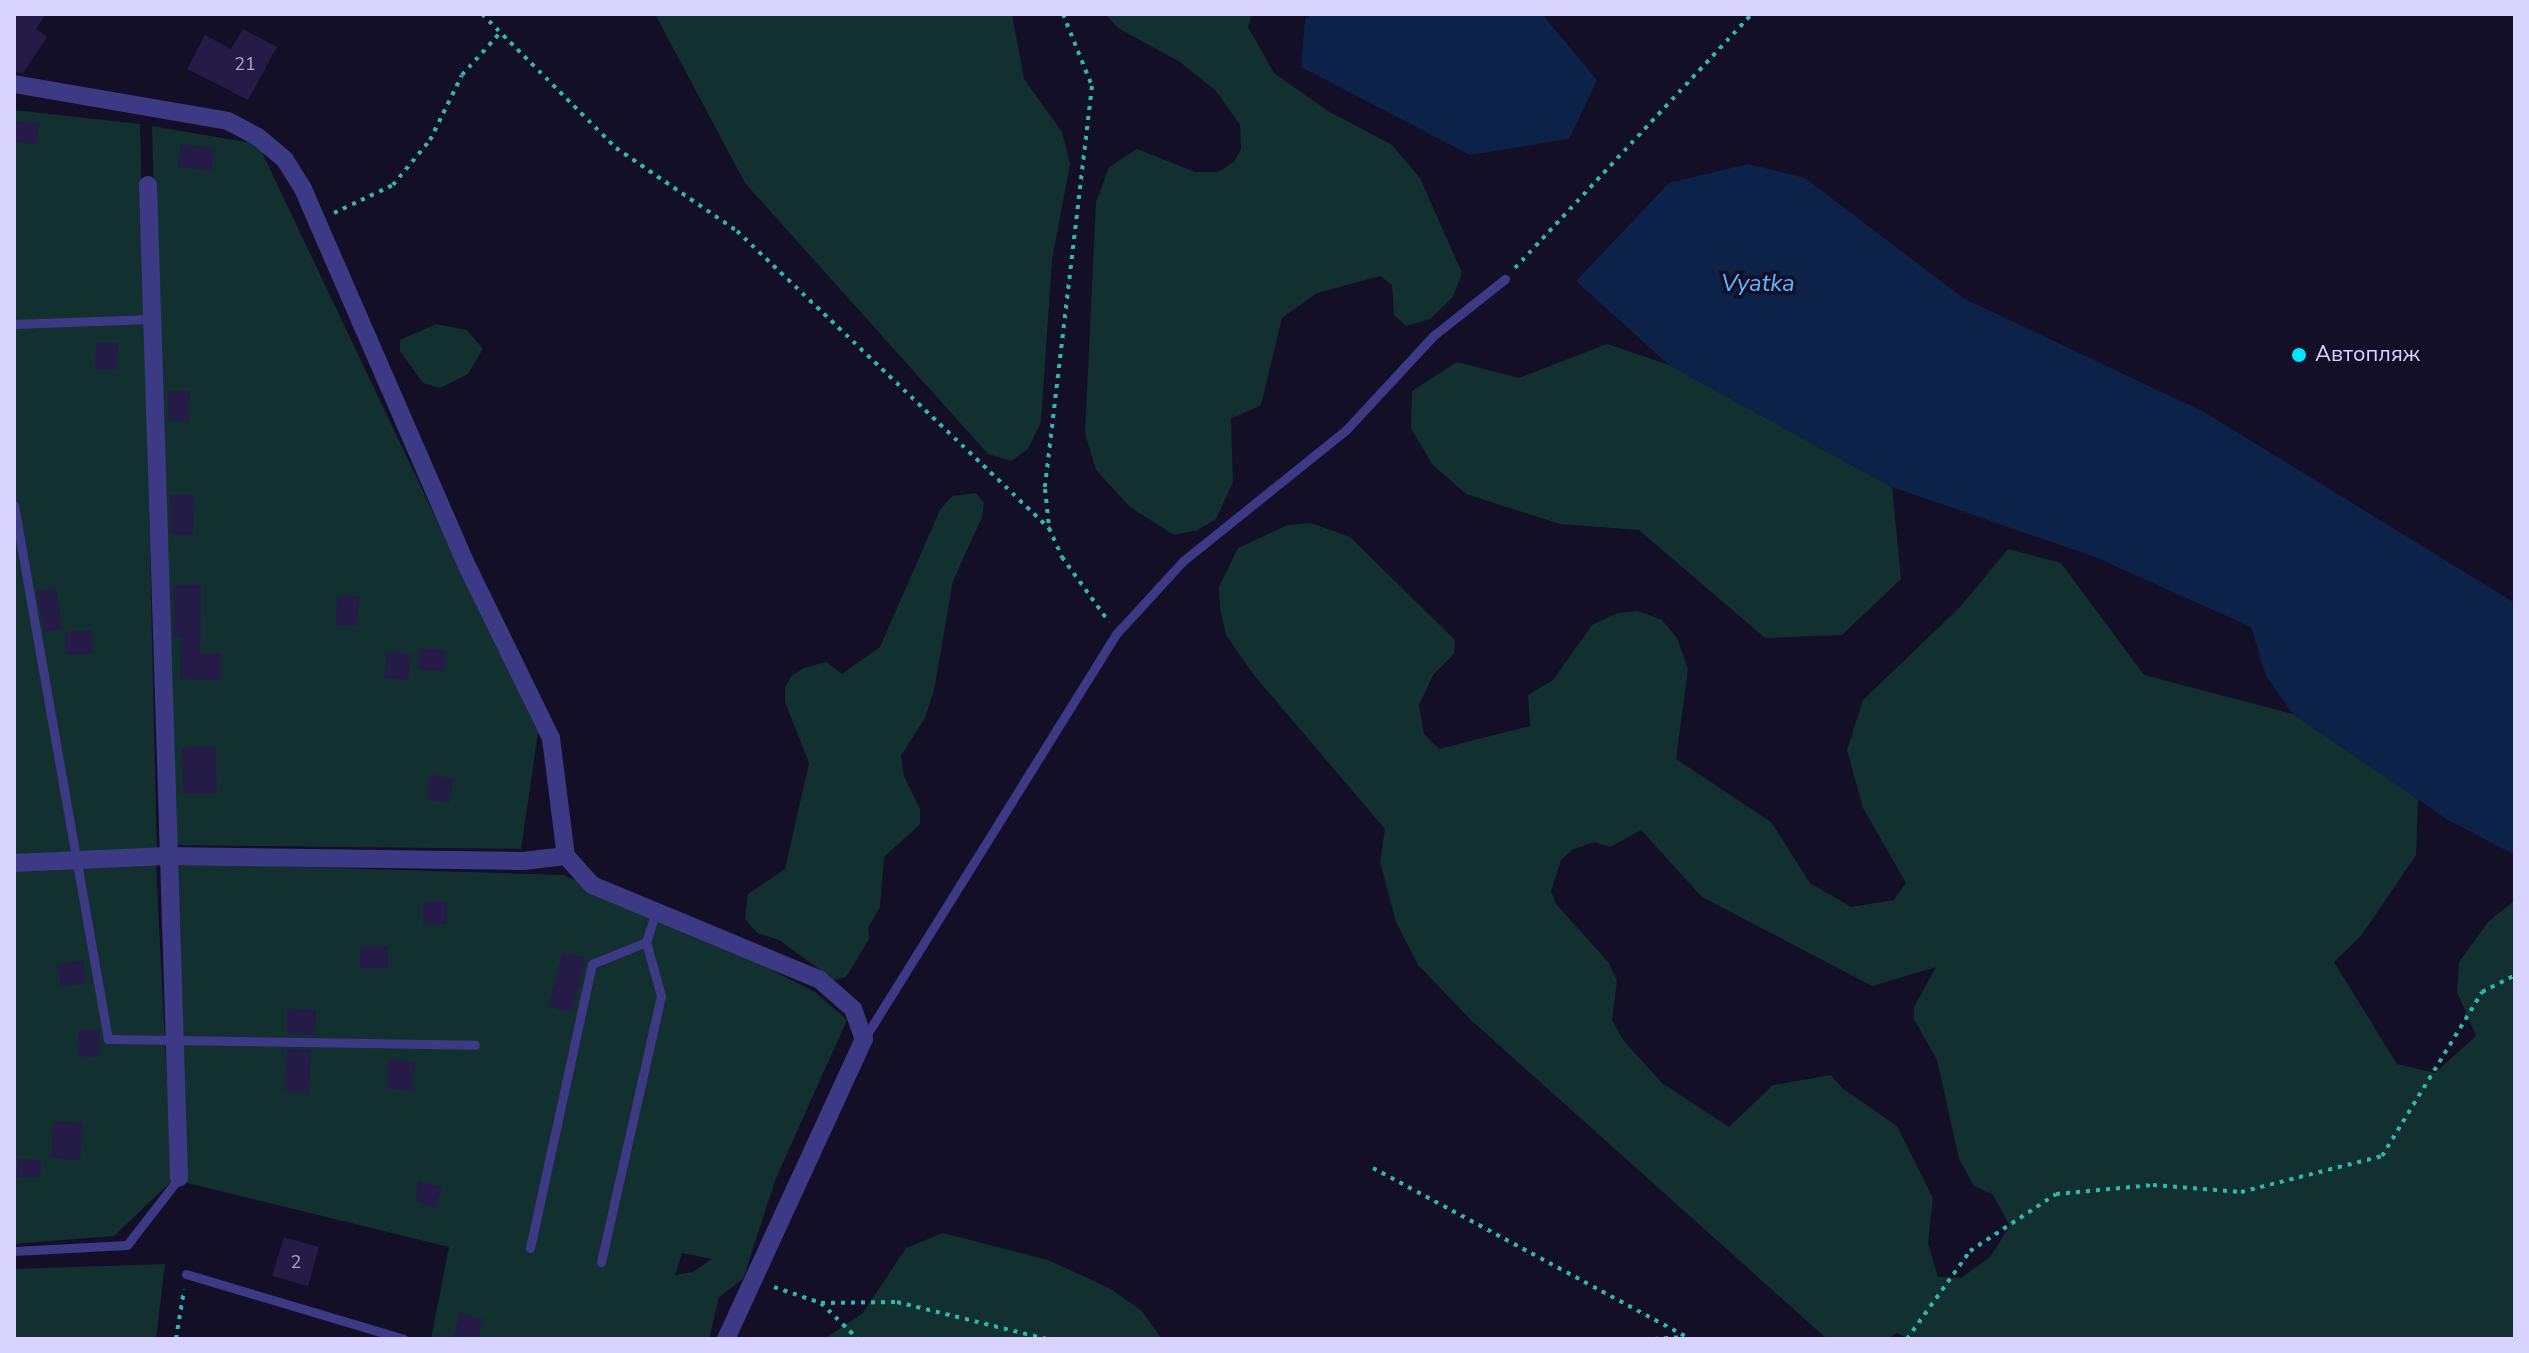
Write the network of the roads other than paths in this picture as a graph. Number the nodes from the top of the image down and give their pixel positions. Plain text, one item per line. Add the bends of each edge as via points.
1 (14, 84) edge
2 (148, 185) dead end
3 (1505, 279) road end
4 (151, 319) junction
5 (14, 324) edge
6 (14, 505) edge
7 (166, 856) junction
8 (566, 856) junction
9 (77, 859) junction
10 (14, 863) edge
11 (656, 912) junction
12 (646, 942) junction
13 (864, 1039) junction
14 (175, 1040) junction
15 (475, 1045) dead end
16 (179, 1178) joint
17 (530, 1248) dead end
18 (14, 1251) edge
19 (601, 1262) dead end
20 (186, 1274) road end
21 (404, 1339) edge
22 (726, 1339) edge

1 - 8 street via 228,121 285,160 318,221 469,570 551,738
2 - 4 street
3 - 13 lane via 1433,336 1346,430 1183,561 1117,633
4 - 5 lane
4 - 7 street
6 - 9 lane
7 - 8 street via 523,861
7 - 9 street
7 - 14 street
8 - 11 street via 592,885
9 - 10 street
9 - 14 lane via 108,1039
11 - 12 lane
11 - 13 street via 820,980 853,1009
12 - 17 lane via 592,964
12 - 19 lane via 661,996
13 - 22 street
14 - 15 lane
14 - 16 street
16 - 18 lane via 127,1245
20 - 21 lane

